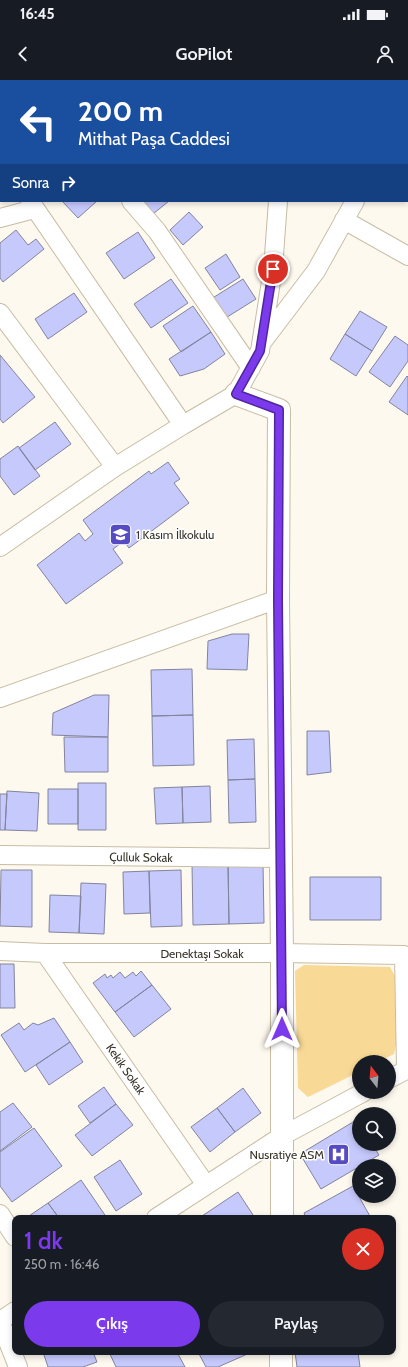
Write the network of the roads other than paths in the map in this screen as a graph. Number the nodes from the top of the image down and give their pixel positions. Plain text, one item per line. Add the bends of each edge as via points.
1 (132, 202) edge
2 (278, 202) edge
3 (354, 202) edge
4 (32, 205) edge
5 (0, 218) edge
6 (344, 220) junction
7 (408, 256) edge
8 (0, 313) edge
9 (262, 343) junction
10 (251, 368) junction
11 (236, 394) junction
12 (183, 425) junction
13 (115, 467) junction
14 (0, 547) edge
15 (278, 599) junction
16 (0, 698) edge
17 (0, 855) edge
18 (281, 858) junction
19 (0, 951) edge
20 (46, 953) junction
21 (282, 953) junction
22 (407, 1070) edge
23 (396, 1076) edge
24 (352, 1098) edge
25 (282, 1136) junction
26 (206, 1185) junction
27 (0, 1214) edge
28 (161, 1215) edge
29 (282, 1215) edge
30 (12, 1232) edge
31 (12, 1313) edge
32 (0, 1321) edge
33 (12, 1352) edge
34 (13, 1355) edge
35 (281, 1355) edge
36 (18, 1367) edge
37 (281, 1367) edge

1 - 10 street via 157,231
2 - 9 street via 273,269
3 - 6 street
4 - 5 street
4 - 12 street
6 - 7 street
6 - 9 street via 316,270
8 - 13 street
9 - 10 street
10 - 11 street
11 - 12 street
11 - 15 street via 279,410
12 - 13 street
13 - 14 street
15 - 16 street
15 - 18 street
17 - 18 street, Çulluk Sokak
18 - 21 street
19 - 20 street, Denektaşı Sokak
20 - 21 street, Denektaşı Sokak
20 - 26 street, Kekik Sokak
21 - 22 street, Denektaşı Sokak via 404,955
21 - 25 street
22 - 23 street
24 - 25 street
25 - 26 street
25 - 29 street
26 - 28 street
27 - 30 street
31 - 32 street
32 - 33 street
34 - 36 street
35 - 37 street

